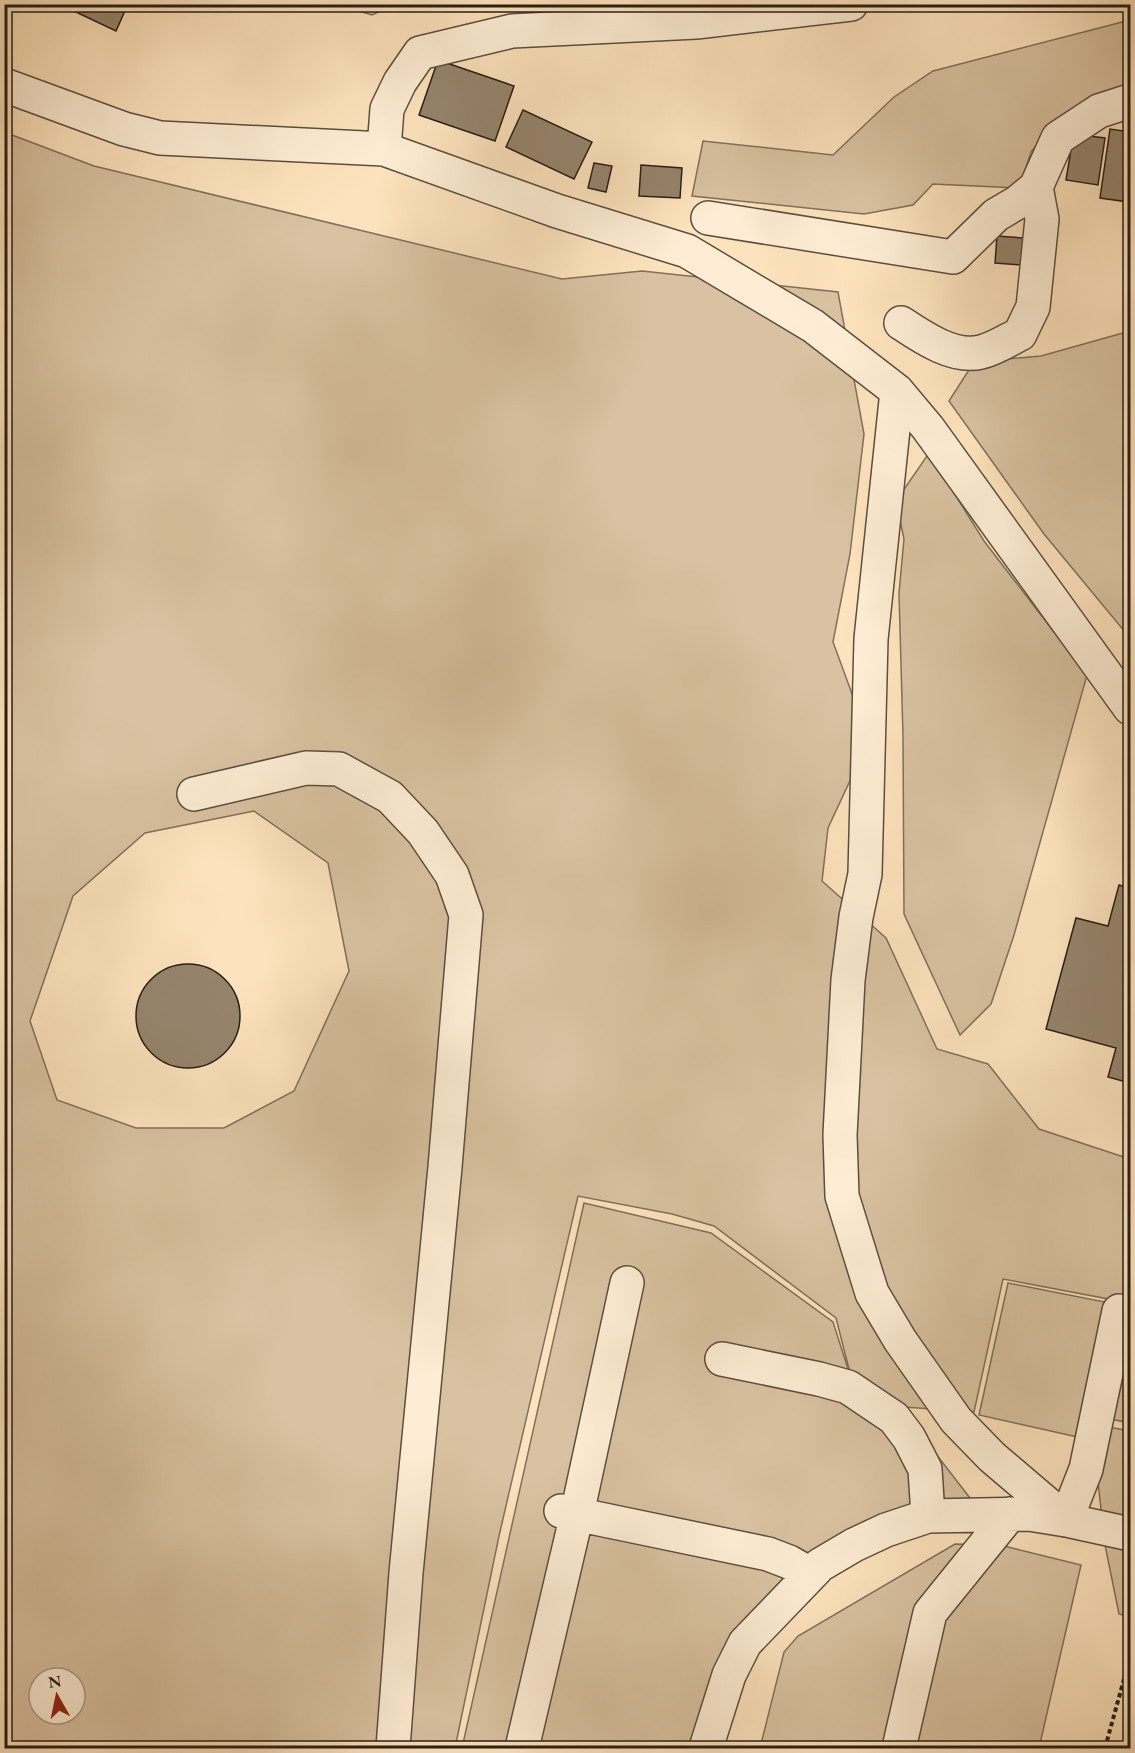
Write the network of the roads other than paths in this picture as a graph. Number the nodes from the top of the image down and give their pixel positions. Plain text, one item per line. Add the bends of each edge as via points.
1 (851, 4) edge
2 (4, 85) edge
3 (1131, 101) edge
4 (384, 149) junction
5 (1036, 187) junction
6 (708, 218) dead end
7 (901, 323) dead end
8 (897, 391) junction
9 (1131, 708) edge
10 (194, 794) dead end
11 (627, 1283) dead end
12 (1119, 1311) dead end
13 (722, 1359) dead end
14 (569, 1513) junction
15 (1010, 1514) junction
16 (928, 1516) junction
17 (1066, 1520) junction
18 (1131, 1534) edge
19 (810, 1574) junction
20 (393, 1749) edge
21 (522, 1749) edge
22 (706, 1749) edge
23 (899, 1749) edge

1 - 4 street via 696,22 512,31 420,53 387,110
2 - 4 street via 124,129 160,138
3 - 5 street via 1099,111 1058,138
4 - 8 street via 557,211 687,251 813,326
5 - 6 street via 996,215 953,257
5 - 7 street via 1042,219 1033,307 1020,334 980,353 955,352
8 - 9 street
8 - 17 street via 871,639 865,874 848,980 840,1134 842,1196 872,1293 900,1340 956,1420 992,1457
10 - 20 street via 306,768 339,769 390,797 423,832 452,875 466,915
11 - 14 street
12 - 17 street via 1086,1469
13 - 16 street via 848,1387 894,1418 925,1469
14 - 19 street via 768,1554
14 - 21 street
15 - 16 street
15 - 17 street
15 - 23 street via 930,1613
16 - 19 street via 854,1545
17 - 18 street
19 - 22 street via 745,1643 729,1675

